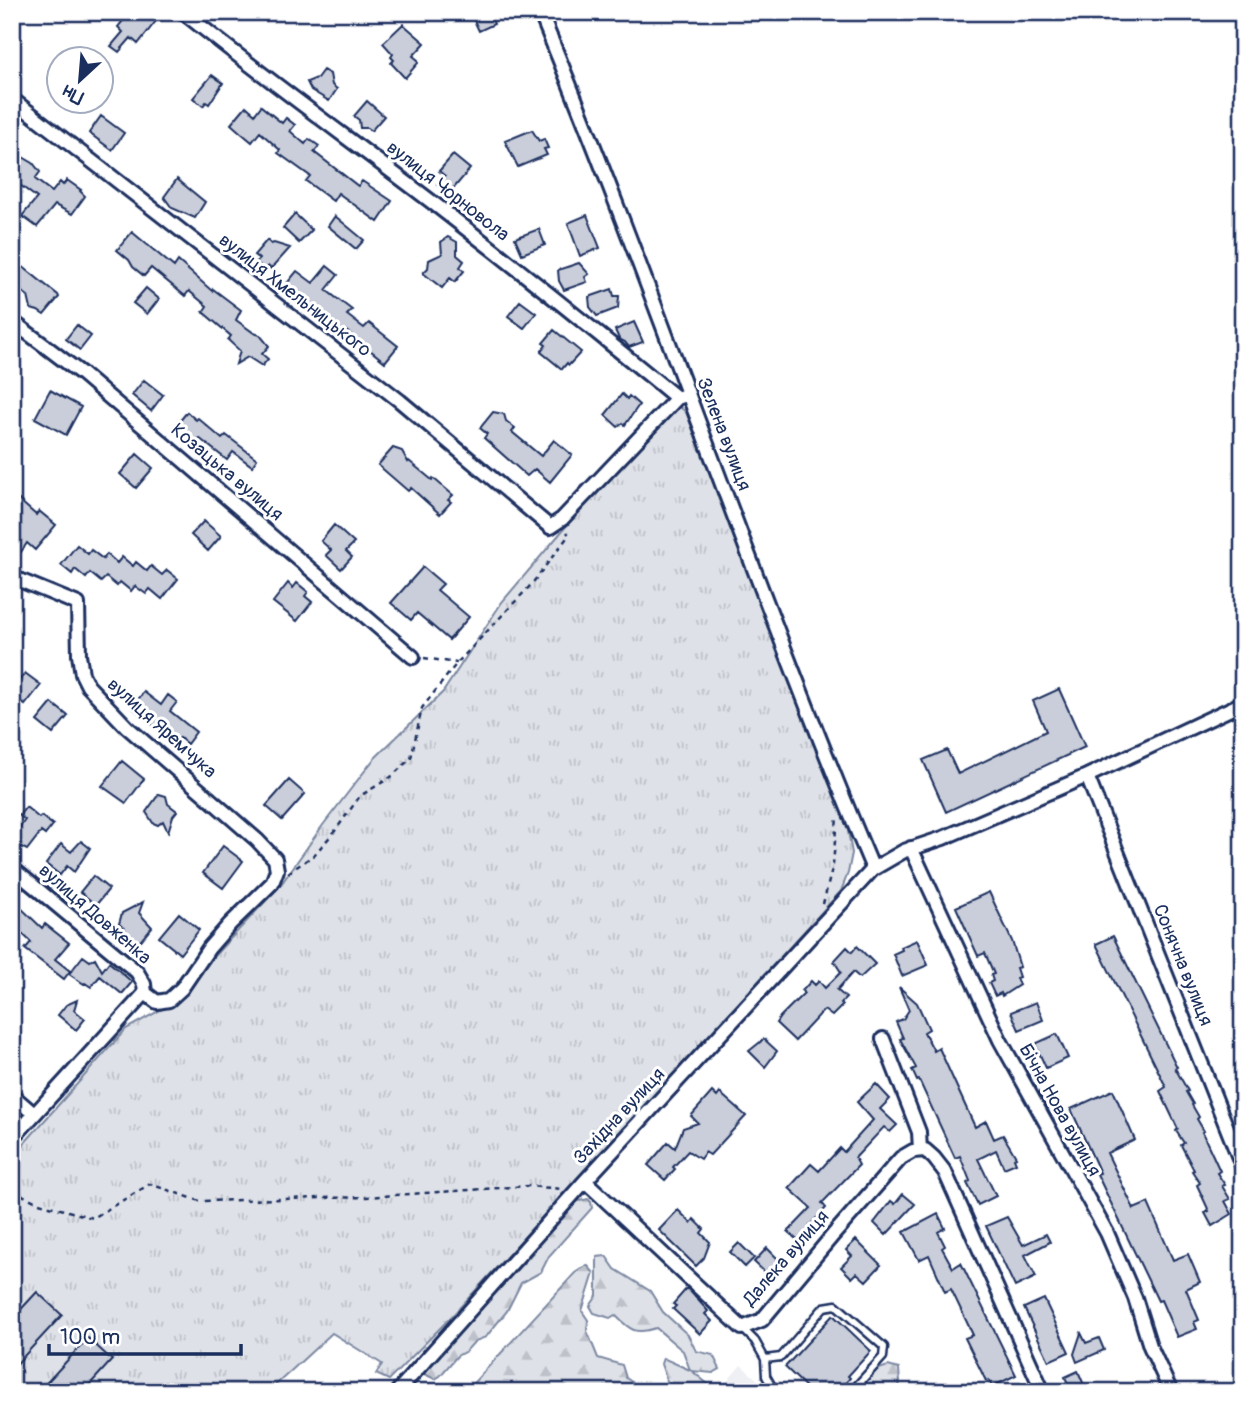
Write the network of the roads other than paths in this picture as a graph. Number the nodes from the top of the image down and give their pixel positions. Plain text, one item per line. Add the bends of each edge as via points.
1 (183, 12) edge
2 (542, 18) edge
3 (12, 99) edge
4 (12, 321) edge
5 (683, 396) junction
6 (12, 577) edge
7 (414, 657) road end
8 (1243, 703) edge
9 (1087, 776) junction
10 (912, 848) junction
11 (12, 868) edge
12 (873, 869) junction
13 (145, 993) junction
14 (883, 1039) dead end
15 (12, 1095) edge
16 (34, 1114) junction
17 (12, 1139) edge
18 (920, 1150) junction
19 (1243, 1168) edge
20 (581, 1186) junction
21 (743, 1328) junction
22 (765, 1359) junction
23 (403, 1389) edge
24 (775, 1392) edge
25 (851, 1392) edge
26 (1043, 1392) edge
27 (1171, 1392) edge

1 - 5 street, вулиця Чорновола
2 - 5 street, Зелена вулиця via 621,214
3 - 5 street, вулиця Хмельницького via 400,401 550,527
4 - 7 street, Козацька вулиця via 82,374
5 - 12 street, Зелена вулиця
6 - 13 street, вулиця Яремчука via 78,604 79,655 88,686 127,727 275,859 272,883 209,948 182,988 169,1000 157,1002
8 - 9 street, Західна вулиця
9 - 10 street, Західна вулиця
9 - 19 street, Сонячна вулиця
10 - 12 street, Західна вулиця
10 - 27 street, Бічна Нова вулиця via 1000,1040 1107,1233
11 - 13 street, вулиця Довженка via 137,972
12 - 20 street, Західна вулиця
13 - 16 street
14 - 18 street via 919,1132
15 - 16 street
16 - 17 street
18 - 21 street, Далека вулиця via 901,1158 762,1320
18 - 26 street via 945,1172
20 - 21 street, Далека вулиця
20 - 23 street, Західна вулиця
21 - 22 lane
22 - 24 lane via 766,1376
22 - 25 lane via 781,1357 824,1307 835,1305 884,1347 883,1357

